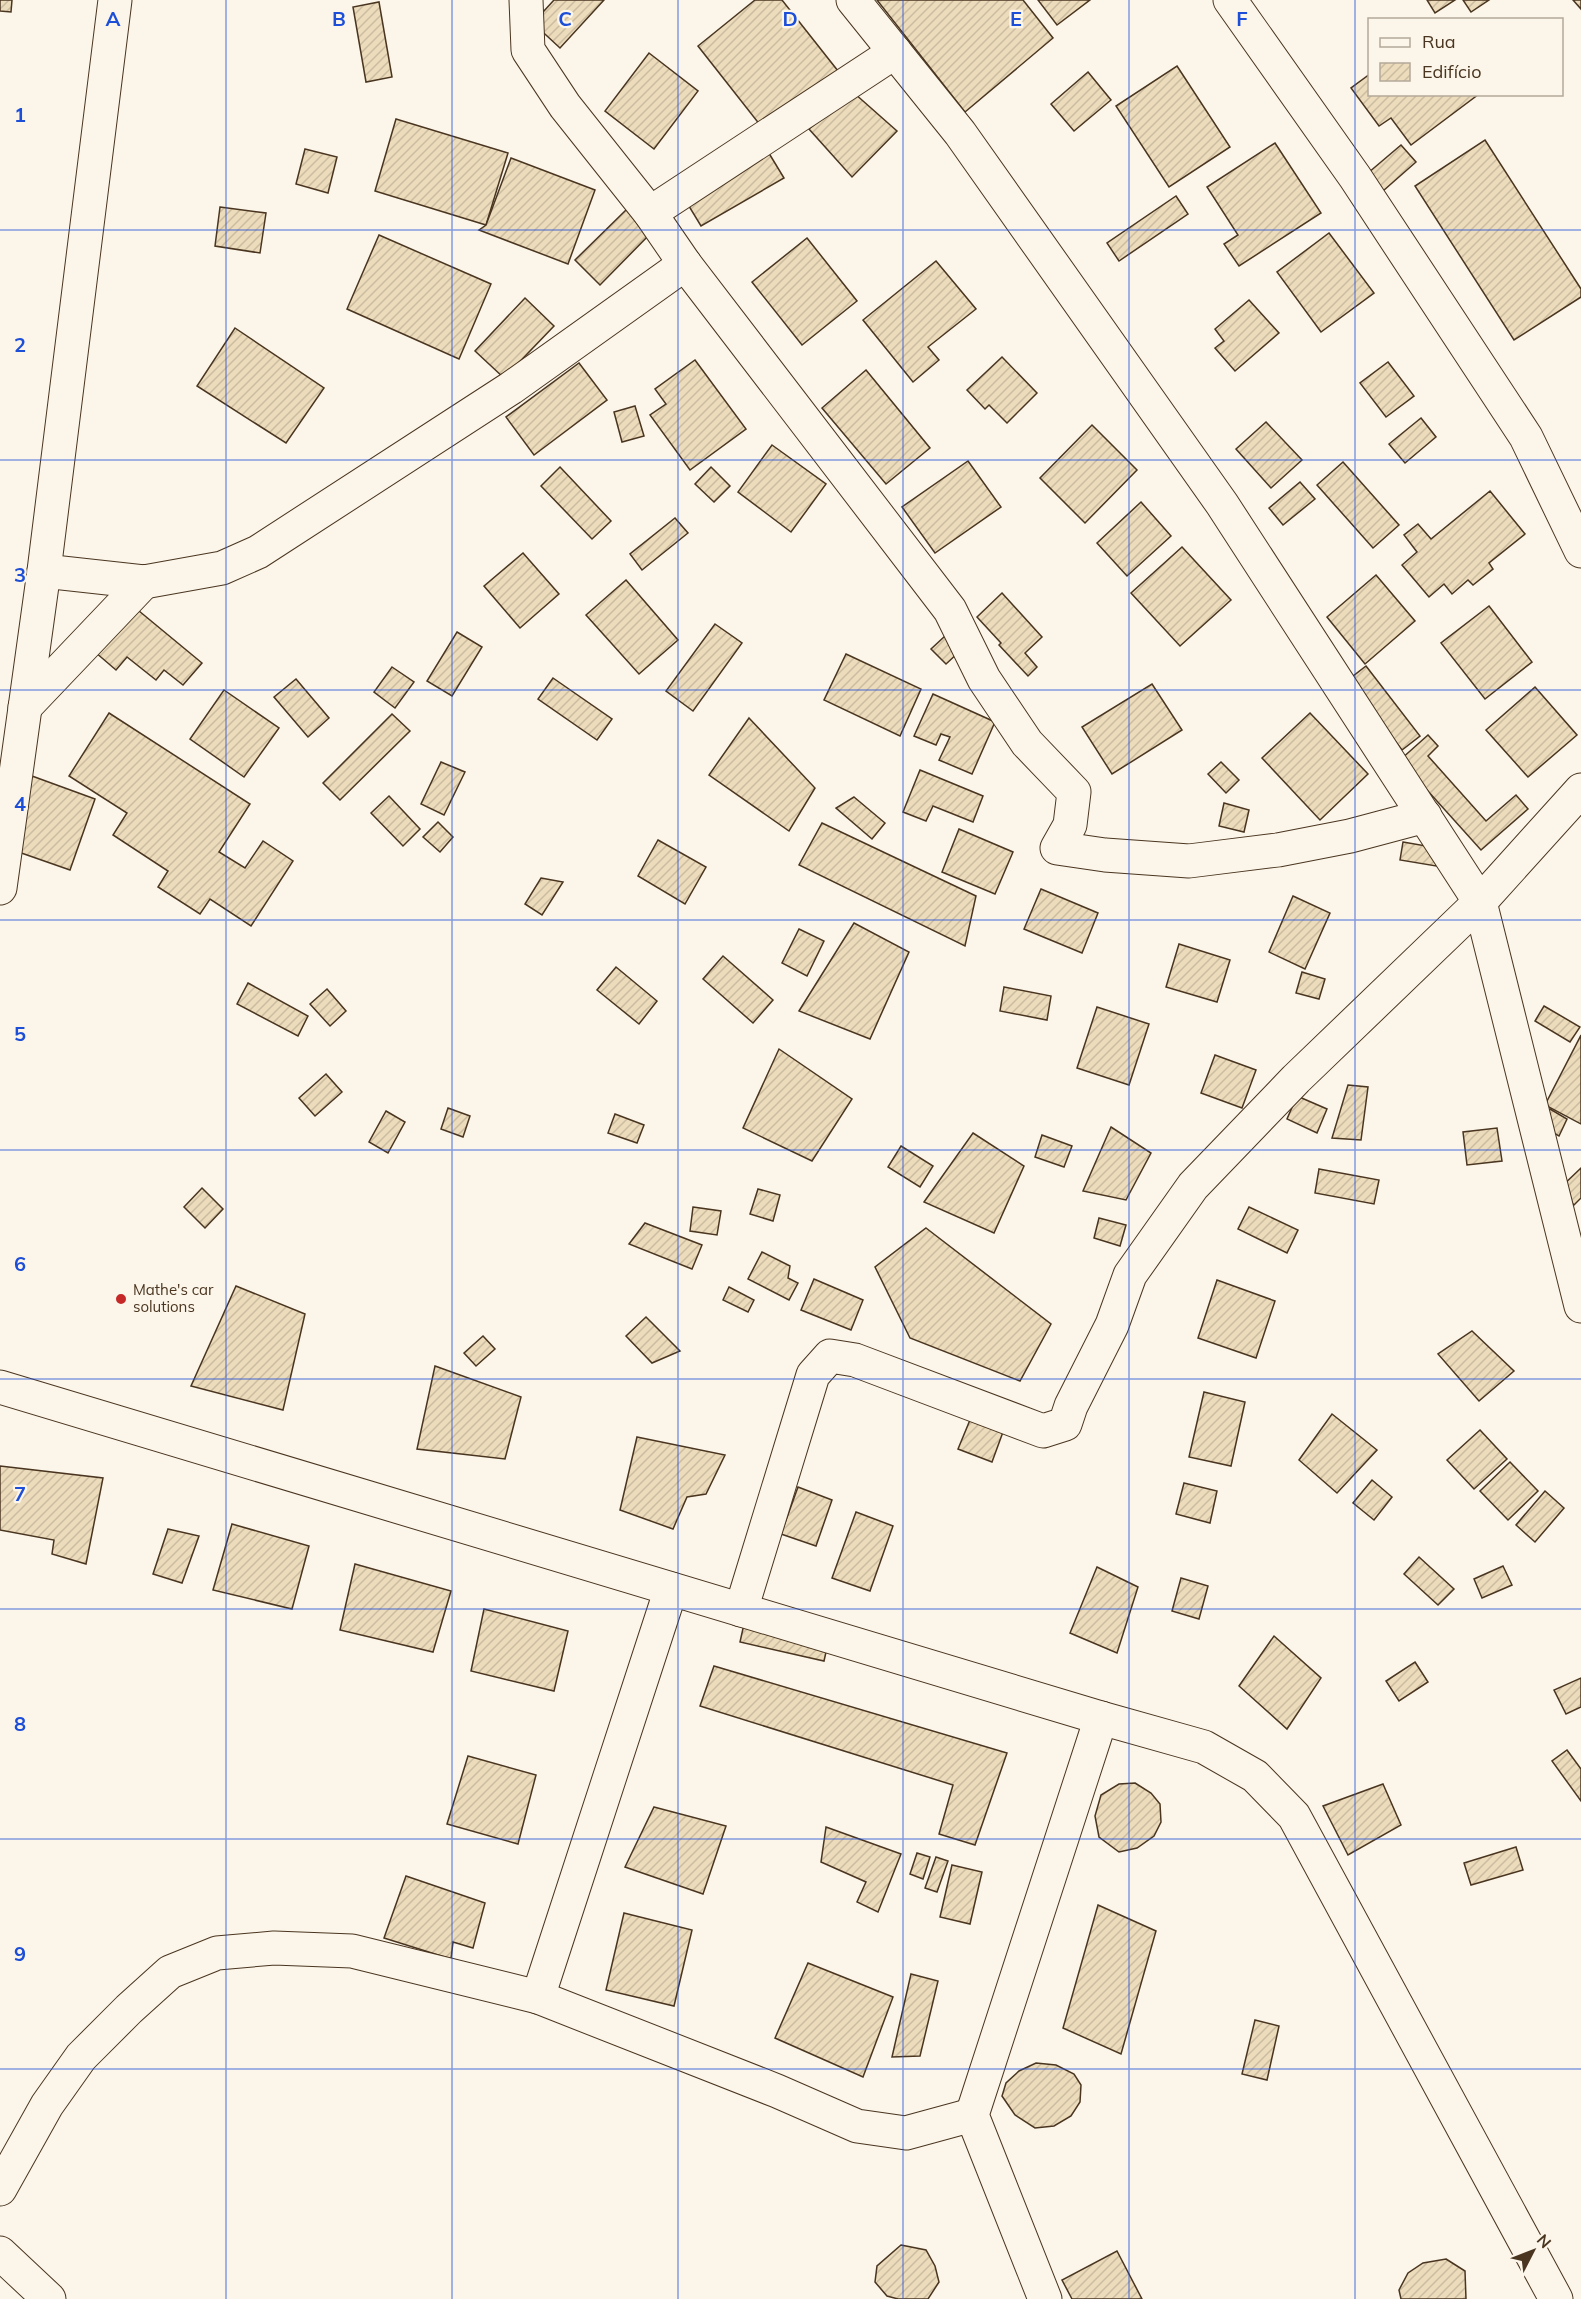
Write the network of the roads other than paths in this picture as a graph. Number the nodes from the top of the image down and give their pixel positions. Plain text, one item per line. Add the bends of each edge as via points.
1 (115, 0) edge
2 (526, 0) edge
3 (853, 0) edge
4 (1230, 0) edge
5 (895, 52) junction
6 (650, 213) junction
7 (685, 264) junction
8 (1581, 551) edge
9 (44, 571) junction
10 (144, 582) junction
11 (25, 707) junction
12 (1581, 790) edge
13 (1425, 816) junction
14 (0, 888) edge
15 (1480, 902) junction
16 (1581, 1306) edge
17 (0, 1387) edge
18 (671, 1589) junction
19 (741, 1610) junction
20 (1101, 1718) junction
21 (538, 1997) junction
22 (972, 2115) junction
23 (0, 2189) edge
24 (0, 2253) edge
25 (49, 2299) edge
26 (1045, 2299) edge
27 (1556, 2299) edge

1 - 9 street
2 - 6 street via 528,50 564,106
3 - 5 street
4 - 8 street via 1355,177 1526,437
5 - 6 street
5 - 13 street via 960,133 1222,504
6 - 7 street
7 - 10 street via 511,388 258,552 222,568
7 - 13 street via 950,610 984,679 1027,743 1074,792 1070,825 1057,848 1189,861 1278,850
9 - 10 street
9 - 11 street
10 - 11 street
11 - 14 street
12 - 15 street
13 - 15 street
15 - 16 street
15 - 19 street via 1296,1078 1193,1186 1130,1275 1112,1325 1065,1424 1043,1431 855,1360 830,1356 813,1375
17 - 18 street
18 - 19 street
18 - 21 street
19 - 20 street
20 - 22 street
20 - 27 street via 1204,1747 1255,1776 1294,1816
21 - 22 street via 857,2126 906,2133
21 - 23 street via 352,1951 274,1948 217,1953 170,1972 81,2057 47,2105
22 - 26 street
24 - 25 street

